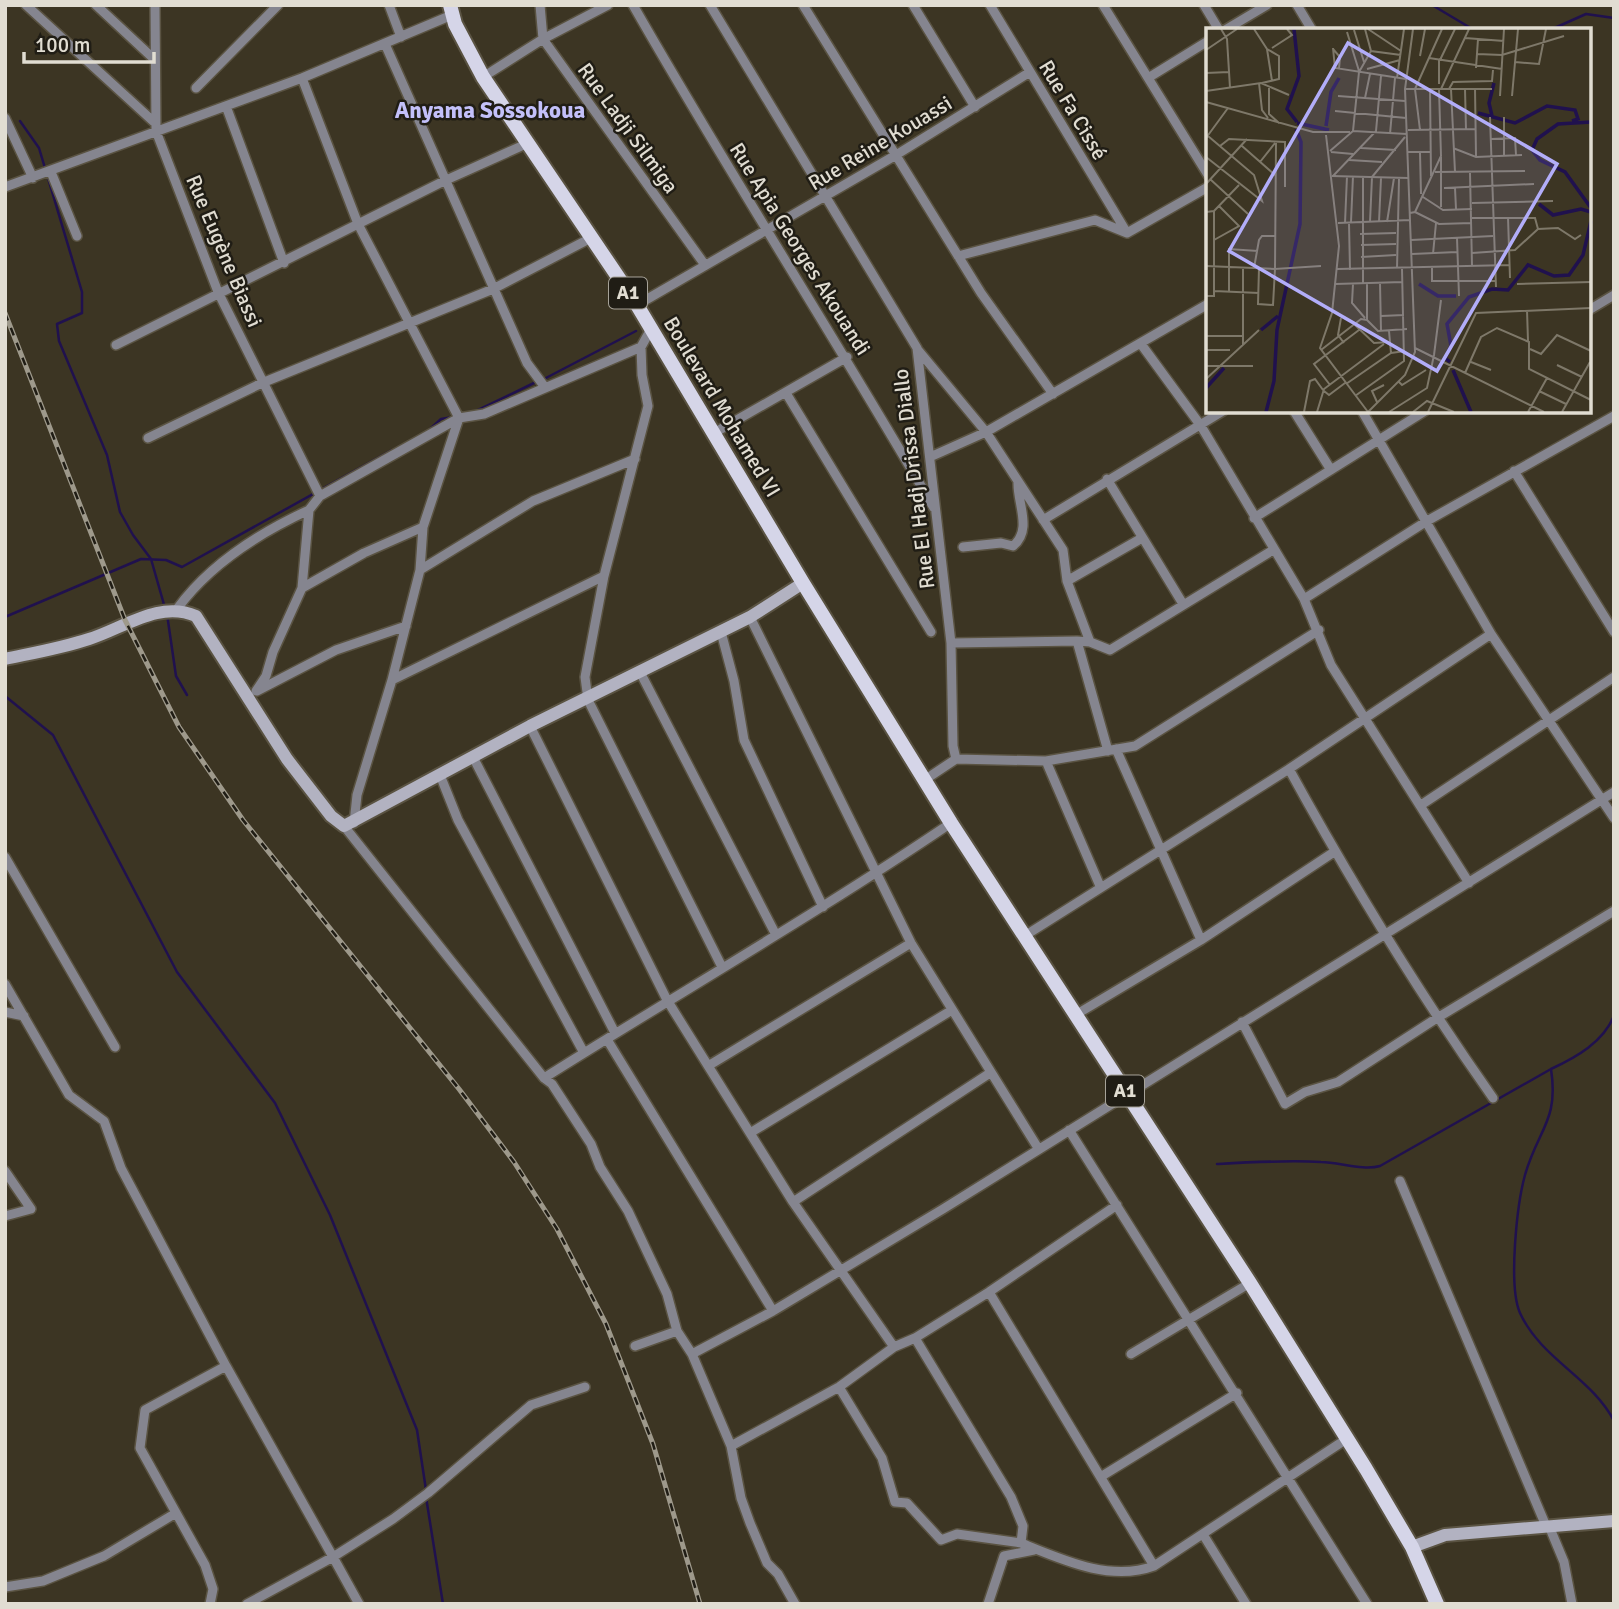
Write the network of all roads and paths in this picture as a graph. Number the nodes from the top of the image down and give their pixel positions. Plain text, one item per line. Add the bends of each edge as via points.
1 (26, 5) edge
2 (96, 5) edge
3 (155, 5) edge
4 (278, 5) edge
5 (389, 5) edge
6 (540, 5) edge
7 (608, 5) edge
8 (633, 5) edge
9 (710, 5) edge
10 (803, 5) edge
11 (913, 5) edge
12 (990, 5) edge
13 (1103, 5) edge
14 (1204, 5) edge
15 (1267, 5) edge
16 (1297, 5) edge
17 (451, 10) edge
18 (1218, 28) edge
19 (1228, 28) edge
20 (1311, 28) edge
21 (401, 37) junction
22 (543, 39) junction
23 (1206, 42) edge
24 (385, 44) junction
25 (153, 59) junction
26 (1030, 72) junction
27 (483, 77) junction
28 (302, 78) junction
29 (1149, 78) junction
30 (196, 88) dead end
31 (226, 106) junction
32 (975, 107) junction
33 (5, 118) edge
34 (155, 127) junction
35 (526, 144) junction
36 (896, 155) junction
37 (51, 172) junction
38 (1206, 173) edge
39 (33, 178) junction
40 (444, 181) junction
41 (5, 187) edge
42 (1206, 188) edge
43 (824, 196) junction
44 (358, 224) junction
45 (768, 228) junction
46 (1127, 233) junction
47 (77, 236) dead end
48 (591, 238) junction
49 (958, 256) junction
50 (284, 263) junction
51 (705, 265) junction
52 (494, 289) junction
53 (218, 292) junction
54 (1614, 295) edge
55 (637, 305) junction
56 (1206, 305) edge
57 (1591, 309) edge
58 (408, 324) junction
59 (651, 329) junction
60 (1141, 344) junction
61 (116, 345) dead end
62 (641, 347) junction
63 (917, 348) junction
64 (847, 357) junction
65 (262, 383) junction
66 (544, 386) junction
67 (786, 393) junction
68 (1054, 394) junction
69 (1220, 413) edge
70 (1295, 413) edge
71 (1363, 413) edge
72 (1422, 413) edge
73 (1614, 416) edge
74 (459, 418) junction
75 (1201, 426) junction
76 (986, 432) junction
77 (714, 433) junction
78 (148, 438) dead end
79 (1380, 439) junction
80 (930, 457) junction
81 (635, 459) junction
82 (1331, 470) junction
83 (1514, 471) junction
84 (1107, 480) junction
85 (1018, 482) junction
86 (320, 496) junction
87 (309, 510) junction
88 (937, 512) junction
89 (1254, 518) junction
90 (1043, 520) junction
91 (1427, 521) junction
92 (423, 527) junction
93 (1142, 538) junction
94 (963, 547) dead end
95 (1273, 550) junction
96 (420, 570) junction
97 (604, 576) junction
98 (1067, 581) junction
99 (803, 583) junction
100 (302, 588) junction
101 (1304, 598) junction
102 (1183, 604) junction
103 (177, 610) junction
104 (750, 617) junction
105 (406, 626) junction
106 (1319, 630) junction
107 (721, 632) junction
108 (931, 632) dead end
109 (1614, 632) edge
110 (1492, 634) junction
111 (1077, 640) junction
112 (1090, 642) junction
113 (951, 643) junction
114 (5, 659) edge
115 (640, 672) junction
116 (1614, 677) edge
117 (392, 680) junction
118 (251, 695) junction
119 (588, 700) junction
120 (1365, 719) junction
121 (1548, 723) junction
122 (530, 726) junction
123 (1112, 750) junction
124 (473, 757) junction
125 (956, 759) junction
126 (1046, 761) junction
127 (1289, 769) junction
128 (440, 775) junction
129 (926, 779) junction
130 (1614, 792) edge
131 (1602, 799) junction
132 (1421, 805) junction
133 (1614, 818) edge
134 (951, 823) junction
135 (349, 825) junction
136 (1160, 850) junction
137 (1334, 852) junction
138 (5, 858) edge
139 (875, 874) junction
140 (1469, 883) junction
141 (1100, 886) junction
142 (823, 907) junction
143 (1614, 911) edge
144 (776, 935) junction
145 (1026, 935) junction
146 (1387, 935) junction
147 (1201, 940) junction
148 (911, 943) junction
149 (722, 967) junction
150 (5, 984) edge
151 (667, 1000) junction
152 (952, 1010) junction
153 (5, 1012) edge
154 (1077, 1014) junction
155 (24, 1016) junction
156 (1437, 1018) junction
157 (1242, 1022) junction
158 (611, 1037) junction
159 (115, 1047) dead end
160 (584, 1053) junction
161 (708, 1066) junction
162 (990, 1073) junction
163 (544, 1079) junction
164 (1127, 1093) junction
165 (1493, 1098) dead end
166 (1069, 1130) junction
167 (751, 1133) junction
168 (1038, 1148) junction
169 (5, 1171) edge
170 (1399, 1181) dead end
171 (793, 1202) junction
172 (1117, 1205) junction
173 (5, 1216) edge
174 (841, 1271) junction
175 (1250, 1283) junction
176 (989, 1292) junction
177 (773, 1311) junction
178 (1190, 1318) junction
179 (677, 1331) junction
180 (915, 1338) junction
181 (635, 1346) dead end
182 (894, 1347) junction
183 (692, 1354) junction
184 (1131, 1354) dead end
185 (226, 1366) junction
186 (585, 1387) dead end
187 (839, 1387) junction
188 (1237, 1393) junction
189 (1345, 1440) junction
190 (731, 1446) junction
191 (1102, 1476) junction
192 (1289, 1476) junction
193 (176, 1513) junction
194 (1614, 1521) edge
195 (1548, 1526) junction
196 (1204, 1536) junction
197 (1021, 1543) junction
198 (1412, 1547) junction
199 (1036, 1549) junction
200 (333, 1557) junction
201 (1154, 1566) junction
202 (5, 1587) edge
203 (1244, 1603) edge
204 (1364, 1603) edge
205 (210, 1604) edge
206 (247, 1604) edge
207 (359, 1604) edge
208 (795, 1604) edge
209 (988, 1604) edge
210 (1437, 1604) edge
211 (1572, 1604) edge

1 - 34 street
2 - 25 street
3 - 25 street, Rue Eugène Biassi
4 - 30 street
5 - 21 street
6 - 22 street
7 - 22 street
8 - 45 street, Rue Apia Georges Akouandi
9 - 43 street, Rue El Hadj Drissa Diallo
10 - 36 street
11 - 32 street
12 - 26 street, Rue Fa Cissé
13 - 29 street
14 - 18 street
15 - 19 street
16 - 20 street
17 - 21 street
17 - 27 main road, Boulevard Mohamed VI / A1
21 - 24 street
22 - 27 street
22 - 51 street, Rue Ladji Silmiga
23 - 29 street
24 - 28 street
24 - 40 street
25 - 34 street, Rue Eugène Biassi
26 - 32 street, Rue Reine Kouassi
26 - 46 street, Rue Fa Cissé
27 - 35 main road, Boulevard Mohamed VI / A1
28 - 31 street
28 - 44 street
29 - 38 street
31 - 34 street
31 - 50 street
32 - 36 street, Rue Reine Kouassi
33 - 39 street
34 - 37 street
34 - 53 street, Rue Eugène Biassi
35 - 40 street
35 - 48 main road, Boulevard Mohamed VI / A1
36 - 43 street, Rue Reine Kouassi
36 - 49 street
37 - 39 street
37 - 47 street
39 - 41 street
40 - 44 street
40 - 52 street
42 - 46 street
43 - 45 street, Rue Reine Kouassi
43 - 63 street, Rue El Hadj Drissa Diallo
44 - 50 street
44 - 58 street
45 - 51 street, Rue Reine Kouassi
45 - 64 street, Rue Apia Georges Akouandi
46 - 49 street via 1095,220
48 - 52 street
48 - 55 main road, Boulevard Mohamed VI / A1
49 - 68 street
50 - 53 street
51 - 55 street, Rue Reine Kouassi
52 - 58 street
52 - 66 street via 527,363
53 - 61 street
53 - 65 street, Rue Eugène Biassi
54 - 57 street
55 - 59 main road, Boulevard Mohamed VI / A1
56 - 60 street
58 - 65 street
58 - 74 street
59 - 62 street
59 - 77 main road, Boulevard Mohamed VI / A1
60 - 68 street
60 - 75 street
62 - 66 street
62 - 81 street via 648,406
63 - 76 street
63 - 80 street, Rue El Hadj Drissa Diallo
64 - 67 street
64 - 88 street, Rue Apia Georges Akouandi
65 - 78 street
65 - 86 street, Rue Eugène Biassi
66 - 74 street via 484,414
67 - 77 street
67 - 108 street
68 - 76 street
69 - 75 street
70 - 82 street
71 - 79 street
72 - 79 street
73 - 83 street
74 - 86 street
74 - 92 street
75 - 84 street
75 - 89 street
76 - 80 street
76 - 85 street
77 - 99 main road, Boulevard Mohamed VI / A1
79 - 82 street
79 - 91 street
80 - 88 street, Rue El Hadj Drissa Diallo
81 - 96 street via 533,502
81 - 97 street
82 - 89 street
83 - 91 street
83 - 109 street
84 - 90 street
84 - 93 street
85 - 90 street
85 - 94 street via 1024,523 1019,541 1013,546
86 - 87 street
87 - 100 street
87 - 103 street via 273,527 196,583
88 - 113 street, Rue El Hadj Drissa Diallo
89 - 95 street
90 - 98 street via 1063,550
91 - 101 street
91 - 110 street
92 - 96 street
92 - 100 street
93 - 98 street
93 - 102 street
95 - 101 street
95 - 102 street
96 - 105 street
97 - 117 street
97 - 119 street via 585,677
98 - 112 street
99 - 104 street
99 - 129 main road, A1
100 - 118 street via 266,676
101 - 106 street
102 - 112 street via 1110,650
103 - 114 street via 149,615 61,648
103 - 118 street via 196,616
104 - 107 street
104 - 139 street
105 - 117 street
105 - 118 street via 336,650
106 - 120 street via 1331,664
106 - 123 street via 1135,746
107 - 115 street
107 - 142 street via 744,740
110 - 120 street
110 - 121 street
111 - 112 street
111 - 113 street
111 - 123 street
113 - 125 street, Rue El Hadj Drissa Diallo
115 - 119 street
115 - 144 street
116 - 121 street
117 - 135 street
118 - 135 street via 316,797 338,824
119 - 122 street
119 - 149 street
120 - 127 street
120 - 132 street
121 - 131 street
121 - 132 street
122 - 124 street
122 - 151 street
123 - 126 street
123 - 136 street
124 - 128 street
124 - 158 street
125 - 126 street
125 - 129 street
126 - 141 street
127 - 136 street
127 - 137 street
128 - 135 street
128 - 160 street via 457,820
129 - 134 main road, A1
130 - 131 street
131 - 133 street
131 - 140 street
132 - 140 street
134 - 139 street
134 - 145 main road, A1
135 - 163 street
136 - 141 street
136 - 147 street
137 - 146 street
137 - 147 street
138 - 159 street
139 - 142 street
139 - 148 street
140 - 146 street
141 - 145 street
142 - 144 street
143 - 156 street
144 - 149 street
145 - 154 main road, A1
146 - 156 street
146 - 157 street
147 - 154 street
148 - 152 street
148 - 161 street
149 - 151 street
150 - 155 street
151 - 158 street
151 - 161 street
152 - 162 street
152 - 167 street
153 - 155 street
154 - 164 main road, A1
155 - 185 street via 69,1096 104,1121 121,1168
156 - 157 street via 1338,1082 1285,1104
156 - 165 street
157 - 164 street
158 - 160 street
158 - 177 street
160 - 163 street
161 - 167 street
162 - 168 street
162 - 171 street
163 - 179 street via 552,1084 591,1144 628,1211 667,1294
164 - 166 street
164 - 175 main road, A1
166 - 168 street
166 - 172 street
167 - 171 street
168 - 174 street
169 - 173 street via 31,1209
170 - 195 street
171 - 174 street
172 - 176 street
172 - 178 street
174 - 177 street
174 - 182 street
175 - 178 street
175 - 189 main road, A1
176 - 180 street
176 - 191 street
177 - 183 street
178 - 184 street
178 - 188 street
179 - 181 street
179 - 183 street
180 - 182 street
180 - 197 street via 1011,1497 1023,1526
182 - 187 street
183 - 190 street
185 - 193 street via 145,1410 140,1448
185 - 200 street
186 - 200 street via 531,1405 428,1493
187 - 190 street
187 - 197 street via 882,1458 895,1502 907,1503 941,1540 957,1534
188 - 191 street
188 - 192 street
189 - 192 street
189 - 198 main road, A1
190 - 208 street via 750,1523 767,1563
191 - 201 street
192 - 196 street
192 - 204 street
193 - 202 street via 104,1556 43,1581
193 - 205 street via 205,1564 213,1589
194 - 195 street
195 - 198 street via 1444,1535
195 - 211 street via 1564,1562
196 - 201 street
196 - 203 street
197 - 199 street
198 - 210 main road, A1
199 - 201 street via 1102,1572 1126,1573
199 - 209 street via 1004,1556
200 - 206 street
200 - 207 street

